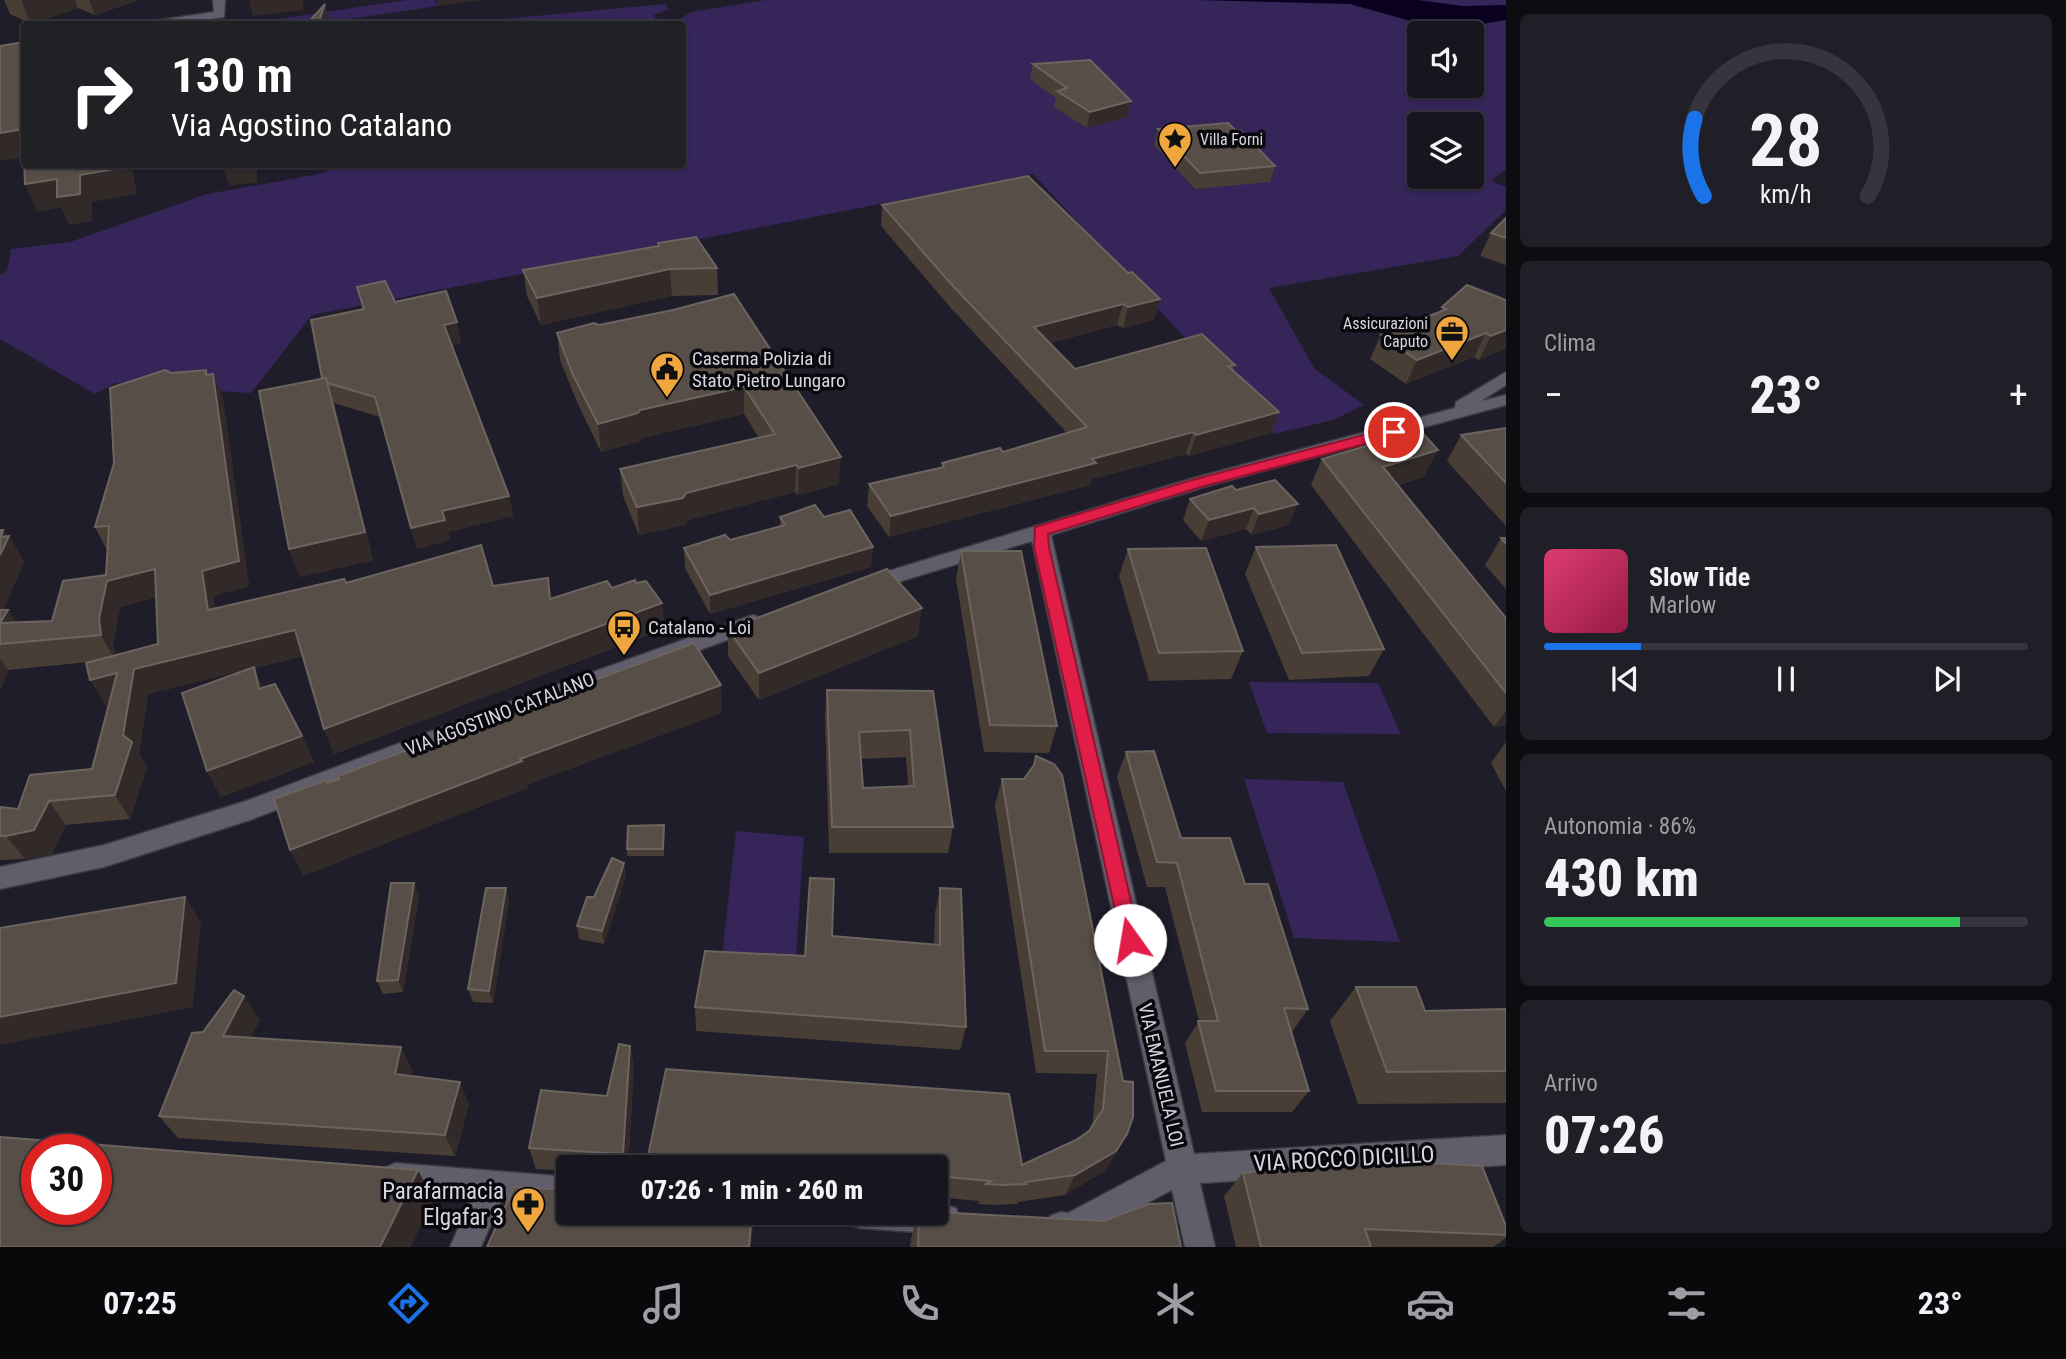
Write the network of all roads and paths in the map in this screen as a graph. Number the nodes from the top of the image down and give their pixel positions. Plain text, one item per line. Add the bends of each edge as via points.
1 (219, 0) edge
2 (176, 21) edge
3 (1506, 377) edge
4 (1506, 400) edge
5 (1443, 419) junction
6 (1041, 531) junction
7 (846, 592) edge
8 (769, 617) edge
9 (0, 878) edge
10 (1506, 1150) edge
11 (1182, 1169) junction
12 (370, 1176) edge
13 (493, 1186) junction
14 (556, 1191) edge
15 (948, 1219) edge
16 (977, 1221) edge
17 (1030, 1225) edge
18 (465, 1247) edge
19 (1200, 1247) edge

1 - 2 street via 220,15
3 - 5 street
4 - 5 street
5 - 6 street via 1197,483
6 - 7 street
6 - 11 street, VIA EMANUELA LOI
8 - 9 street, VIA AGOSTINO CATALANO via 250,810 104,856
10 - 11 street, VIA ROCCO DICILLO
11 - 17 street via 1070,1228
11 - 19 street, VIA EMANUELA LOI
12 - 13 street
13 - 14 street
13 - 18 street
15 - 16 street

